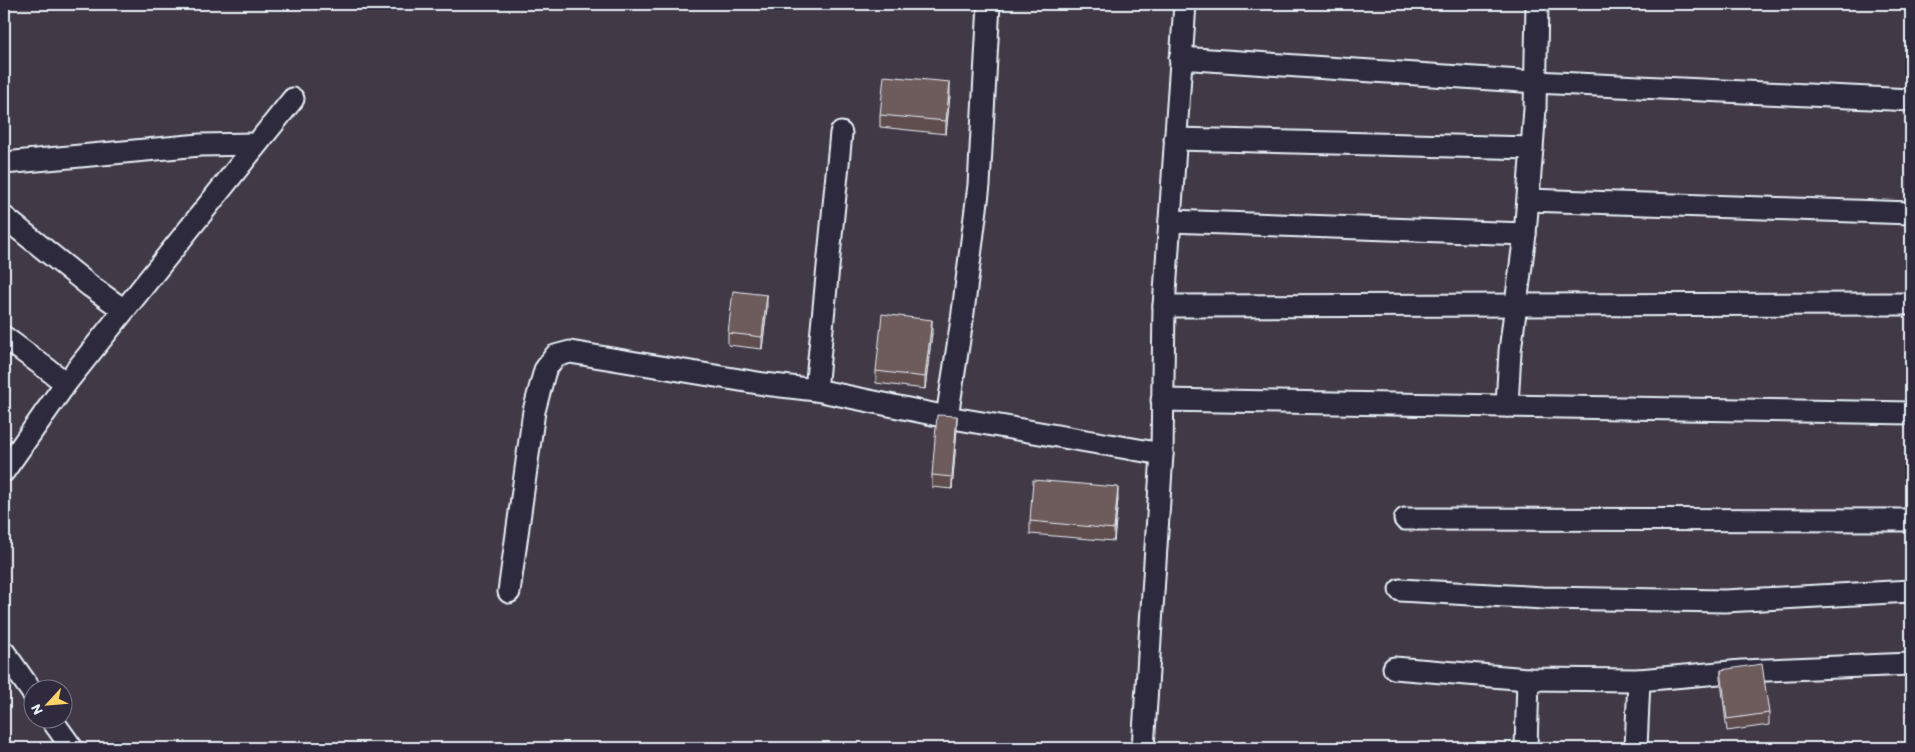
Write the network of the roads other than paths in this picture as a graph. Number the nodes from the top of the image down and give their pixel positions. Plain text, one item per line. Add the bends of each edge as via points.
1 (989, 4) edge
2 (1185, 4) edge
3 (1537, 4) edge
4 (1180, 58) junction
5 (1535, 82) junction
6 (293, 99) dead end
7 (1911, 100) edge
8 (841, 133) dead end
9 (1175, 139) junction
10 (256, 144) junction
11 (1532, 148) junction
12 (4, 163) edge
13 (1528, 200) junction
14 (1911, 213) edge
15 (4, 218) edge
16 (1170, 221) junction
17 (1525, 234) junction
18 (1911, 304) edge
19 (1164, 306) junction
20 (1515, 306) junction
21 (124, 310) junction
22 (4, 336) edge
23 (66, 383) junction
24 (816, 390) junction
25 (1162, 400) junction
26 (1507, 406) junction
27 (1911, 413) edge
28 (947, 417) junction
29 (1162, 454) junction
30 (4, 471) edge
31 (1405, 519) dead end
32 (1911, 520) edge
33 (1400, 590) dead end
34 (1911, 591) edge
35 (509, 592) dead end
36 (4, 652) edge
37 (1911, 664) edge
38 (1394, 668) dead end
39 (24, 680) edge
40 (1528, 680) junction
41 (1638, 680) junction
42 (59, 730) edge
43 (72, 748) edge
44 (1143, 748) edge
45 (1526, 748) edge
46 (1636, 748) edge

1 - 28 street via 979,184
2 - 4 street
3 - 5 street
4 - 5 street
4 - 9 street
5 - 7 street
5 - 11 street
6 - 10 street
8 - 24 street
9 - 11 street
9 - 16 street
10 - 12 street via 200,145
10 - 21 street
11 - 13 street
13 - 14 street
13 - 17 street
15 - 21 street
16 - 17 street
16 - 19 street
17 - 20 street
18 - 20 street
19 - 20 street
19 - 25 street
20 - 26 street
21 - 23 street
22 - 23 street
23 - 30 street
24 - 28 street
24 - 35 street via 570,352 556,356 545,370 534,411
25 - 26 street
25 - 29 street
26 - 27 street
28 - 29 street
29 - 44 street
31 - 32 street
33 - 34 street via 1543,598 1725,601
36 - 39 street
37 - 41 street via 1742,671
38 - 40 street
40 - 41 street
40 - 45 street
41 - 46 street
42 - 43 street

